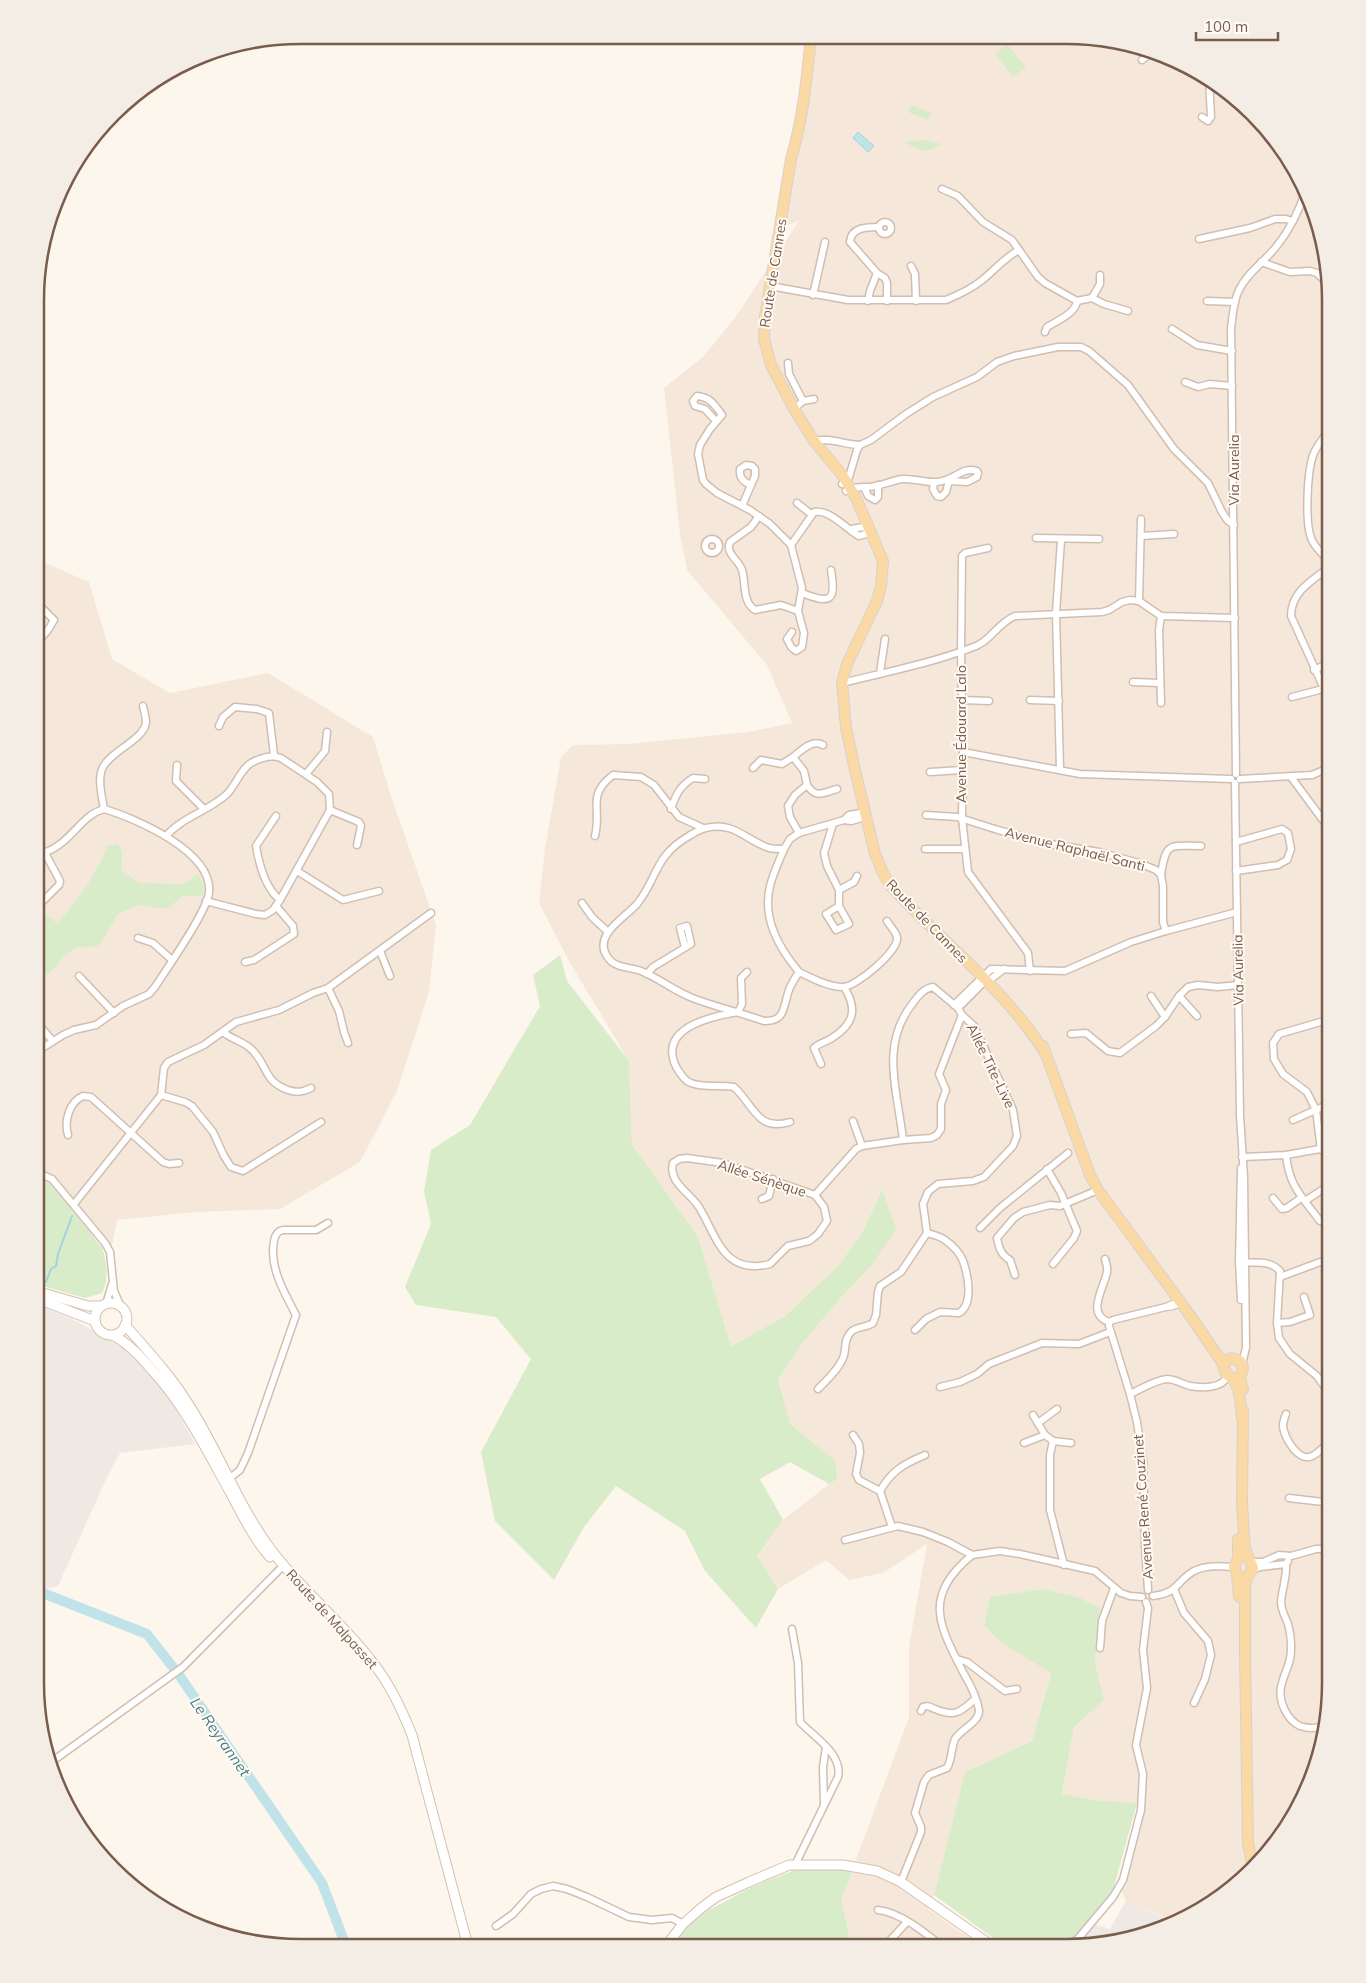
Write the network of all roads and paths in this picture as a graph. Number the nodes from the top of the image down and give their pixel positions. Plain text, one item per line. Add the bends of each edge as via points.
1 (809, 44) edge
2 (1147, 56) edge
3 (1142, 60) dead end
4 (1209, 87) edge
5 (1202, 118) dead end
6 (942, 189) dead end
7 (1302, 200) edge
8 (1292, 221) junction
9 (879, 227) dead end
10 (1199, 239) dead end
11 (825, 242) dead end
12 (1018, 250) junction
13 (1260, 262) junction
14 (911, 266) dead end
15 (877, 273) junction
16 (1100, 275) dead end
17 (1321, 277) edge
18 (770, 286) junction
19 (813, 295) junction
20 (1092, 298) junction
21 (868, 301) junction
22 (887, 301) junction
23 (916, 301) junction
24 (1077, 301) junction
25 (1207, 301) dead end
26 (1234, 302) junction
27 (1128, 311) dead end
28 (1172, 329) dead end
29 (1045, 332) dead end
30 (1232, 351) junction
31 (788, 363) dead end
32 (1185, 382) dead end
33 (1232, 386) junction
34 (814, 399) dead end
35 (803, 401) junction
36 (794, 409) junction
37 (716, 422) junction
38 (814, 441) junction
39 (1322, 441) edge
40 (860, 445) junction
41 (934, 482) junction
42 (750, 485) dead end
43 (878, 485) junction
44 (848, 486) junction
45 (864, 487) junction
46 (796, 504) dead end
47 (742, 506) junction
48 (811, 514) junction
49 (864, 515) junction
50 (759, 516) junction
51 (1142, 519) dead end
52 (1234, 525) junction
53 (865, 529) junction
54 (1174, 534) dead end
55 (1141, 536) junction
56 (1036, 538) dead end
57 (1099, 539) dead end
58 (1061, 540) junction
59 (719, 545) dead end
60 (791, 545) junction
61 (728, 546) junction
62 (988, 548) dead end
63 (880, 554) junction
64 (1322, 554) edge
65 (831, 570) dead end
66 (1322, 571) edge
67 (802, 594) junction
68 (1139, 601) junction
69 (44, 610) edge
70 (798, 611) junction
71 (1056, 613) junction
72 (870, 615) junction
73 (1162, 616) junction
74 (1235, 618) junction
75 (792, 632) dead end
76 (44, 635) edge
77 (885, 639) dead end
78 (961, 650) junction
79 (1322, 666) edge
80 (1314, 670) junction
81 (880, 673) junction
82 (1133, 682) dead end
83 (842, 683) junction
84 (1160, 683) junction
85 (1322, 687) edge
86 (1322, 689) edge
87 (1292, 697) dead end
88 (962, 700) junction
89 (1030, 700) dead end
90 (989, 701) dead end
91 (1059, 701) junction
92 (1161, 703) dead end
93 (143, 706) dead end
94 (218, 726) dead end
95 (327, 732) dead end
96 (823, 745) dead end
97 (963, 752) junction
98 (274, 755) junction
99 (792, 756) junction
100 (177, 765) dead end
101 (753, 768) dead end
102 (1060, 769) junction
103 (962, 770) junction
104 (1322, 771) edge
105 (930, 772) dead end
106 (306, 774) junction
107 (1291, 777) junction
108 (1235, 778) junction
109 (704, 779) dead end
110 (807, 785) junction
111 (836, 789) dead end
112 (104, 809) junction
113 (204, 809) junction
114 (671, 809) junction
115 (330, 810) junction
116 (866, 810) junction
117 (276, 816) dead end
118 (926, 816) dead end
119 (962, 818) junction
120 (1322, 819) edge
121 (833, 824) junction
122 (703, 828) junction
123 (800, 833) junction
124 (166, 836) junction
125 (595, 836) dead end
126 (1236, 842) junction
127 (357, 845) dead end
128 (1201, 846) dead end
129 (784, 849) junction
130 (926, 849) dead end
131 (964, 849) junction
132 (44, 852) edge
133 (44, 859) edge
134 (297, 871) junction
135 (1236, 871) junction
136 (1161, 875) junction
137 (857, 876) dead end
138 (379, 890) dead end
139 (839, 890) junction
140 (44, 900) edge
141 (206, 901) junction
142 (278, 903) junction
143 (582, 903) dead end
144 (840, 906) dead end
145 (1237, 912) junction
146 (431, 913) dead end
147 (887, 921) dead end
148 (1166, 931) junction
149 (608, 932) junction
150 (138, 938) dead end
151 (684, 947) dead end
152 (380, 951) junction
153 (172, 960) junction
154 (245, 962) dead end
155 (1030, 971) junction
156 (747, 972) dead end
157 (799, 972) junction
158 (647, 974) junction
159 (79, 976) dead end
160 (390, 976) dead end
161 (986, 977) junction
162 (1238, 985) junction
163 (844, 987) junction
164 (328, 988) junction
165 (1151, 996) dead end
166 (1179, 996) junction
167 (956, 1006) junction
168 (738, 1012) junction
169 (114, 1013) junction
170 (962, 1015) junction
171 (1197, 1016) dead end
172 (1165, 1017) junction
173 (1322, 1022) edge
174 (44, 1031) edge
175 (223, 1032) junction
176 (1071, 1034) dead end
177 (53, 1041) junction
178 (348, 1043) dead end
179 (44, 1047) edge
180 (1045, 1053) junction
181 (821, 1064) dead end
182 (311, 1088) dead end
183 (161, 1095) junction
184 (1322, 1107) edge
185 (1316, 1110) junction
186 (1293, 1120) dead end
187 (853, 1121) dead end
188 (321, 1122) dead end
189 (790, 1122) dead end
190 (132, 1132) junction
191 (68, 1135) dead end
192 (903, 1140) junction
193 (862, 1146) junction
194 (1321, 1150) joint
195 (1068, 1153) dead end
196 (1286, 1155) junction
197 (1242, 1157) junction
198 (179, 1163) dead end
199 (1047, 1169) junction
200 (44, 1175) edge
201 (773, 1179) junction
202 (1322, 1189) edge
203 (1098, 1190) junction
204 (815, 1195) junction
205 (1273, 1198) dead end
206 (762, 1199) dead end
207 (1303, 1199) junction
208 (74, 1204) junction
209 (1065, 1204) junction
210 (1320, 1221) dead end
211 (328, 1223) dead end
212 (980, 1228) dead end
213 (927, 1233) junction
214 (1105, 1260) dead end
215 (1322, 1261) edge
216 (1242, 1263) junction
217 (1053, 1264) dead end
218 (1015, 1275) dead end
219 (1280, 1277) junction
220 (112, 1280) junction
221 (44, 1293) edge
222 (1304, 1297) dead end
223 (44, 1301) edge
224 (104, 1305) junction
225 (1170, 1306) joint
226 (1184, 1306) junction
227 (121, 1307) junction
228 (95, 1321) junction
229 (1110, 1322) junction
230 (1277, 1323) junction
231 (125, 1325) junction
232 (915, 1330) dead end
233 (1110, 1332) junction
234 (113, 1335) junction
235 (1233, 1368) junction
236 (1322, 1384) edge
237 (940, 1387) dead end
238 (818, 1389) dead end
239 (1130, 1394) junction
240 (1057, 1409) dead end
241 (1033, 1414) dead end
242 (1286, 1414) dead end
243 (1038, 1423) junction
244 (853, 1434) dead end
245 (1045, 1435) junction
246 (1053, 1441) junction
247 (1024, 1443) dead end
248 (1071, 1443) dead end
249 (1322, 1447) edge
250 (925, 1455) dead end
251 (230, 1478) junction
252 (880, 1491) junction
253 (1289, 1498) dead end
254 (1322, 1502) edge
255 (892, 1527) junction
256 (845, 1540) dead end
257 (1058, 1549) junction
258 (1322, 1549) edge
259 (972, 1555) junction
260 (1291, 1556) junction
261 (1051, 1562) junction
262 (1286, 1564) junction
263 (1064, 1565) junction
264 (282, 1567) junction
265 (1244, 1567) junction
266 (1114, 1588) junction
267 (1148, 1590) junction
268 (1174, 1590) junction
269 (1153, 1596) junction
270 (1144, 1599) junction
271 (792, 1629) dead end
272 (1100, 1648) dead end
273 (957, 1660) junction
274 (1017, 1689) dead end
275 (975, 1699) junction
276 (1194, 1703) dead end
277 (920, 1711) dead end
278 (1318, 1727) edge
279 (826, 1747) junction
280 (55, 1759) edge
281 (824, 1804) junction
282 (1248, 1843) junction
283 (1251, 1860) edge
284 (1247, 1864) edge
285 (795, 1865) junction
286 (901, 1882) junction
287 (878, 1910) dead end
288 (907, 1922) junction
289 (684, 1924) junction
290 (496, 1926) dead end
291 (460, 1939) edge
292 (466, 1939) edge
293 (672, 1939) edge
294 (892, 1939) edge
295 (930, 1939) edge
296 (982, 1939) edge
297 (1078, 1939) edge

1 - 18 main road, Route de Cannes via 805,91
2 - 3 street
4 - 5 street via 1211,117 1208,121
6 - 12 street via 958,196 983,222 1012,240
7 - 8 street, Via Aurelia
8 - 10 street via 1275,219
8 - 13 street, Via Aurelia via 1276,247
9 - 15 street via 855,231 850,242
11 - 19 street
12 - 23 street via 959,295 946,300
12 - 24 street via 1038,277
13 - 17 street via 1290,272 1310,271
13 - 26 street, Via Aurelia via 1239,289
14 - 23 street via 915,274
15 - 21 street
15 - 22 street via 887,283
16 - 20 street via 1100,284
18 - 19 street
18 - 36 main road, Route de Cannes via 765,346
19 - 21 street
20 - 24 street
20 - 27 street
21 - 22 street
22 - 23 street
24 - 29 street via 1074,310
25 - 26 street
26 - 30 street, Via Aurelia
28 - 30 street via 1197,345
30 - 33 street, Via Aurelia
31 - 35 street via 789,374
32 - 33 street via 1198,387 1210,384
33 - 52 street, Via Aurelia
34 - 35 street
35 - 36 street
36 - 38 main road, Route de Cannes
37 - 37 street via 705,409 695,406 693,401 697,396 706,397 716,406 722,415
37 - 47 street via 700,445 698,454 703,480 717,493
38 - 40 street via 820,439
38 - 44 main road, Route de Cannes
39 - 64 street via 1311,462 1307,502 1309,532 1313,544
40 - 44 street
40 - 52 street via 997,362 1041,350 1081,347 1128,385 1174,449 1208,483 1222,512
41 - 41 street via 948,481 946,492 941,497 933,489
41 - 43 street via 904,479
42 - 47 street
43 - 45 street
43 - 45 street via 875,500 868,496
44 - 45 street
44 - 49 main road, Route de Cannes
44 - 53 main road, Route de Cannes
46 - 48 street
47 - 50 street
48 - 53 street via 822,512 852,529
48 - 60 street
49 - 53 street
49 - 63 main road, Route de Cannes
50 - 60 street
50 - 61 street
51 - 55 street
52 - 74 street, Via Aurelia
53 - 63 street
53 - 72 main road, Route de Cannes via 878,573
54 - 55 street
55 - 68 street
56 - 58 street
57 - 58 street
58 - 71 street
59 - 61 street
60 - 67 street
61 - 70 street via 742,569 746,597 752,608 760,610 781,605
62 - 78 street, Avenue Édouard Lalo via 962,556
63 - 72 main road, Route de Cannes via 881,586
65 - 67 street via 832,596 826,600
66 - 80 street via 1299,590 1291,607 1293,624
67 - 70 street
68 - 71 street via 1122,602 1102,612
68 - 73 street
69 - 76 street via 54,620
70 - 75 street via 804,640 796,651 787,639
71 - 78 street via 1015,616 1002,623 984,642
71 - 91 street
72 - 83 main road, Route de Cannes via 847,664
73 - 74 street
73 - 84 street
74 - 108 street, Via Aurelia
77 - 81 street
78 - 81 street
78 - 88 street, Avenue Édouard Lalo
79 - 80 street
80 - 85 street
81 - 83 street
82 - 84 street
83 - 116 main road, Route de Cannes
84 - 92 street
86 - 87 street
88 - 90 street
88 - 97 street, Avenue Édouard Lalo
89 - 91 street
91 - 102 street
93 - 112 street via 146,723 141,733 103,767 100,782
94 - 98 street via 223,717 235,708 269,713
95 - 106 street via 325,751
96 - 99 street via 811,744
97 - 102 street
97 - 103 street, Avenue Édouard Lalo
98 - 106 street
98 - 113 street via 252,763 227,793
99 - 101 street via 782,764 761,760
99 - 110 street via 804,772
100 - 113 street via 176,781
102 - 108 street via 1080,774
103 - 105 street
103 - 119 street, Avenue Édouard Lalo
104 - 107 street
106 - 115 street via 329,794
107 - 108 street
107 - 120 street
108 - 126 street, Via Aurelia
109 - 114 street via 693,778 682,784
110 - 111 street via 816,794
110 - 123 street via 794,795 788,806 790,817
112 - 124 street
112 - 132 street via 92,815 57,848
113 - 124 street
114 - 122 street via 679,818
114 - 125 street via 654,785 641,777 612,774 597,790
115 - 127 street via 359,822
115 - 134 street
116 - 121 street
116 - 161 main road, Route de Cannes via 892,880
116 - 161 main road, Route de Cannes via 875,854 889,884 966,962
117 - 142 street via 256,846 259,865
118 - 119 street, Avenue Raphaël Santi
119 - 131 street, Avenue Édouard Lalo
119 - 136 street, Avenue Raphaël Santi via 1042,842 1139,863
121 - 123 street
121 - 139 street via 824,853
122 - 129 street via 717,825 730,828 770,848
122 - 149 street via 668,851 638,903
123 - 129 street via 790,839
124 - 141 street via 190,852 200,865 208,882
126 - 135 street, Via Aurelia
126 - 135 street via 1282,829 1288,833 1291,849 1287,860 1278,864
128 - 136 street via 1168,848
129 - 157 street via 770,885 769,918 776,939
130 - 131 street
131 - 155 street, Avenue Édouard Lalo via 968,872 1028,953
133 - 140 street via 60,880
134 - 138 street via 343,900
134 - 142 street
135 - 145 street, Via Aurelia
136 - 148 street, Avenue Raphaël Santi
137 - 139 street via 854,882
139 - 144 street
141 - 142 street via 265,915
141 - 153 street
142 - 154 street via 293,926 294,934 254,960
143 - 149 street
145 - 148 street
145 - 162 street, Via Aurelia
146 - 152 street
147 - 163 street via 898,936 897,944 869,974
148 - 155 street via 1131,942 1065,971
149 - 158 street via 604,945 609,959
150 - 153 street via 153,943
151 - 158 street
152 - 160 street
152 - 164 street
153 - 169 street via 149,994
155 - 161 street via 1004,969
156 - 168 street via 742,978 742,1004
157 - 163 street
157 - 168 street via 778,1018 764,1021
158 - 168 street via 693,998
159 - 169 street
161 - 167 street
161 - 180 main road, Route de Cannes
161 - 180 main road, Route de Cannes via 1033,1025
162 - 166 street via 1188,987
162 - 197 street, Via Aurelia
163 - 181 street via 852,1002 852,1015 833,1038 814,1048
164 - 175 street via 278,1010 236,1022
164 - 178 street
165 - 172 street
166 - 171 street
166 - 172 street
167 - 170 street, Allée Tite-Live
167 - 192 street, Allée Tite-Live via 929,987 910,1006 897,1031 892,1060
168 - 189 street via 700,1020 684,1030 672,1048 676,1067 687,1081 695,1084 734,1087 763,1120 777,1126
169 - 177 street via 96,1025 74,1030
170 - 192 street via 939,1074 946,1090 941,1104 941,1129 931,1138
170 - 213 street, Allée Tite-Live via 974,1026 989,1057 1013,1110 1017,1136 1013,1146 984,1177 938,1184 928,1192 924,1204
172 - 176 street via 1120,1052 1108,1051 1086,1033
173 - 185 street via 1279,1034 1273,1043 1274,1059 1283,1074 1307,1092
174 - 177 street
175 - 182 street via 249,1047 270,1080 279,1087 294,1092
175 - 183 street via 168,1062 164,1068
177 - 179 street
180 - 203 main road, Route de Cannes
183 - 188 street via 192,1106 213,1132 231,1167 243,1171
183 - 190 street
184 - 185 street
185 - 186 street
185 - 194 street
187 - 193 street
190 - 191 street via 98,1101 83,1096 72,1104 66,1128
190 - 198 street via 163,1162
190 - 208 street
192 - 193 street
193 - 204 street
194 - 196 street
195 - 199 street
196 - 197 street
196 - 207 street via 1287,1172
197 - 216 street, Via Aurelia
199 - 209 street
199 - 212 street
200 - 208 street via 52,1178
201 - 204 street, Allée Sénèque
201 - 204 street, Allée Sénèque via 723,1163 687,1158 673,1163 671,1171 674,1180 699,1208 721,1249 732,1259 751,1266 770,1264 788,1246 809,1241 818,1234 827,1221 827,1215
201 - 206 street via 769,1196
202 - 207 street
203 - 209 street
203 - 226 main road, Route de Cannes
205 - 207 street via 1282,1209
207 - 210 street
208 - 220 street via 110,1252
209 - 217 street via 1077,1231
209 - 218 street via 1023,1212 1001,1233 998,1238 1000,1249 1010,1260
211 - 251 street via 316,1230 283,1230 275,1235 272,1254 279,1281 296,1315 248,1453 240,1470
213 - 232 street via 943,1238 959,1254 966,1275 968,1297 959,1314 940,1312
213 - 238 street via 901,1272 880,1286 872,1323 849,1334 840,1363
214 - 229 street via 1108,1269 1099,1293 1099,1313
215 - 219 street
216 - 219 street via 1268,1263 1276,1266
216 - 235 street, Via Aurelia via 1242,1350
216 - 235 street, Via Aurelia via 1246,1347
219 - 230 street
220 - 224 street
220 - 227 street
221 - 224 main road via 88,1306
222 - 230 street via 1310,1315
223 - 228 main road
224 - 227 main road via 117,1304
224 - 228 main road via 96,1313
225 - 226 street
225 - 229 street
226 - 235 main road, Route de Cannes
227 - 231 main road via 126,1316
228 - 234 main road via 101,1332
229 - 233 street, Avenue René Couzinet
230 - 236 street via 1284,1347
231 - 234 main road
231 - 251 main road, Route de Malpasset via 172,1379
233 - 237 street via 1079,1344 1042,1343 988,1364 960,1382
233 - 239 street, Avenue René Couzinet
234 - 264 main road, Route de Malpasset via 139,1354 180,1404 262,1548
235 - 239 street via 1224,1382 1217,1386 1190,1386 1165,1379
235 - 265 main road, Route de Cannes via 1242,1416 1242,1503 1238,1534
239 - 267 street, Avenue René Couzinet via 1143,1461
240 - 243 street
241 - 243 street
242 - 249 street via 1284,1431 1300,1456 1312,1456
243 - 245 street
244 - 252 street via 860,1453 856,1474 860,1480
245 - 246 street
245 - 247 street
246 - 248 street
246 - 257 street via 1050,1510
250 - 252 street via 904,1464 886,1480
251 - 264 main road, Route de Malpasset
252 - 255 street
253 - 254 street
255 - 256 street
255 - 259 street via 923,1532
257 - 261 street
257 - 263 street
258 - 260 street
259 - 261 street via 1000,1551
259 - 273 street via 948,1580 941,1599 939,1619
260 - 262 street
260 - 265 street via 1279,1555
261 - 263 street
262 - 265 street
262 - 278 street via 1281,1603 1290,1632 1291,1651 1281,1698 1287,1714 1296,1724
263 - 266 street via 1095,1571
264 - 280 street via 176,1672
264 - 291 main road, Route de Malpasset via 365,1662 397,1712 407,1737
264 - 292 main road, Route de Malpasset via 370,1658 401,1709 419,1759
265 - 268 street via 1205,1567 1193,1572
265 - 282 main road, Route de Cannes
266 - 270 street
266 - 272 street via 1102,1621
267 - 269 street
267 - 270 street via 1143,1592
268 - 269 street
268 - 276 street via 1184,1613 1208,1641 1211,1655
269 - 270 street via 1151,1601
270 - 297 street via 1148,1608 1143,1650 1147,1688 1136,1746 1143,1774 1141,1810 1123,1880
271 - 279 street via 798,1663 800,1722
273 - 274 street via 967,1662 1005,1691
273 - 275 street
275 - 277 street via 955,1713 944,1713 927,1706
275 - 286 street via 978,1715 955,1739 949,1765 929,1775 924,1782 915,1814 921,1832
279 - 281 street
279 - 281 street via 840,1770
281 - 285 street
282 - 283 main road
282 - 284 main road
285 - 286 main road via 859,1866
285 - 289 main road via 716,1897
286 - 296 main road
287 - 288 street via 887,1911
288 - 294 street
288 - 295 street
289 - 290 street via 672,1918 629,1917 554,1886 531,1894
289 - 293 main road

